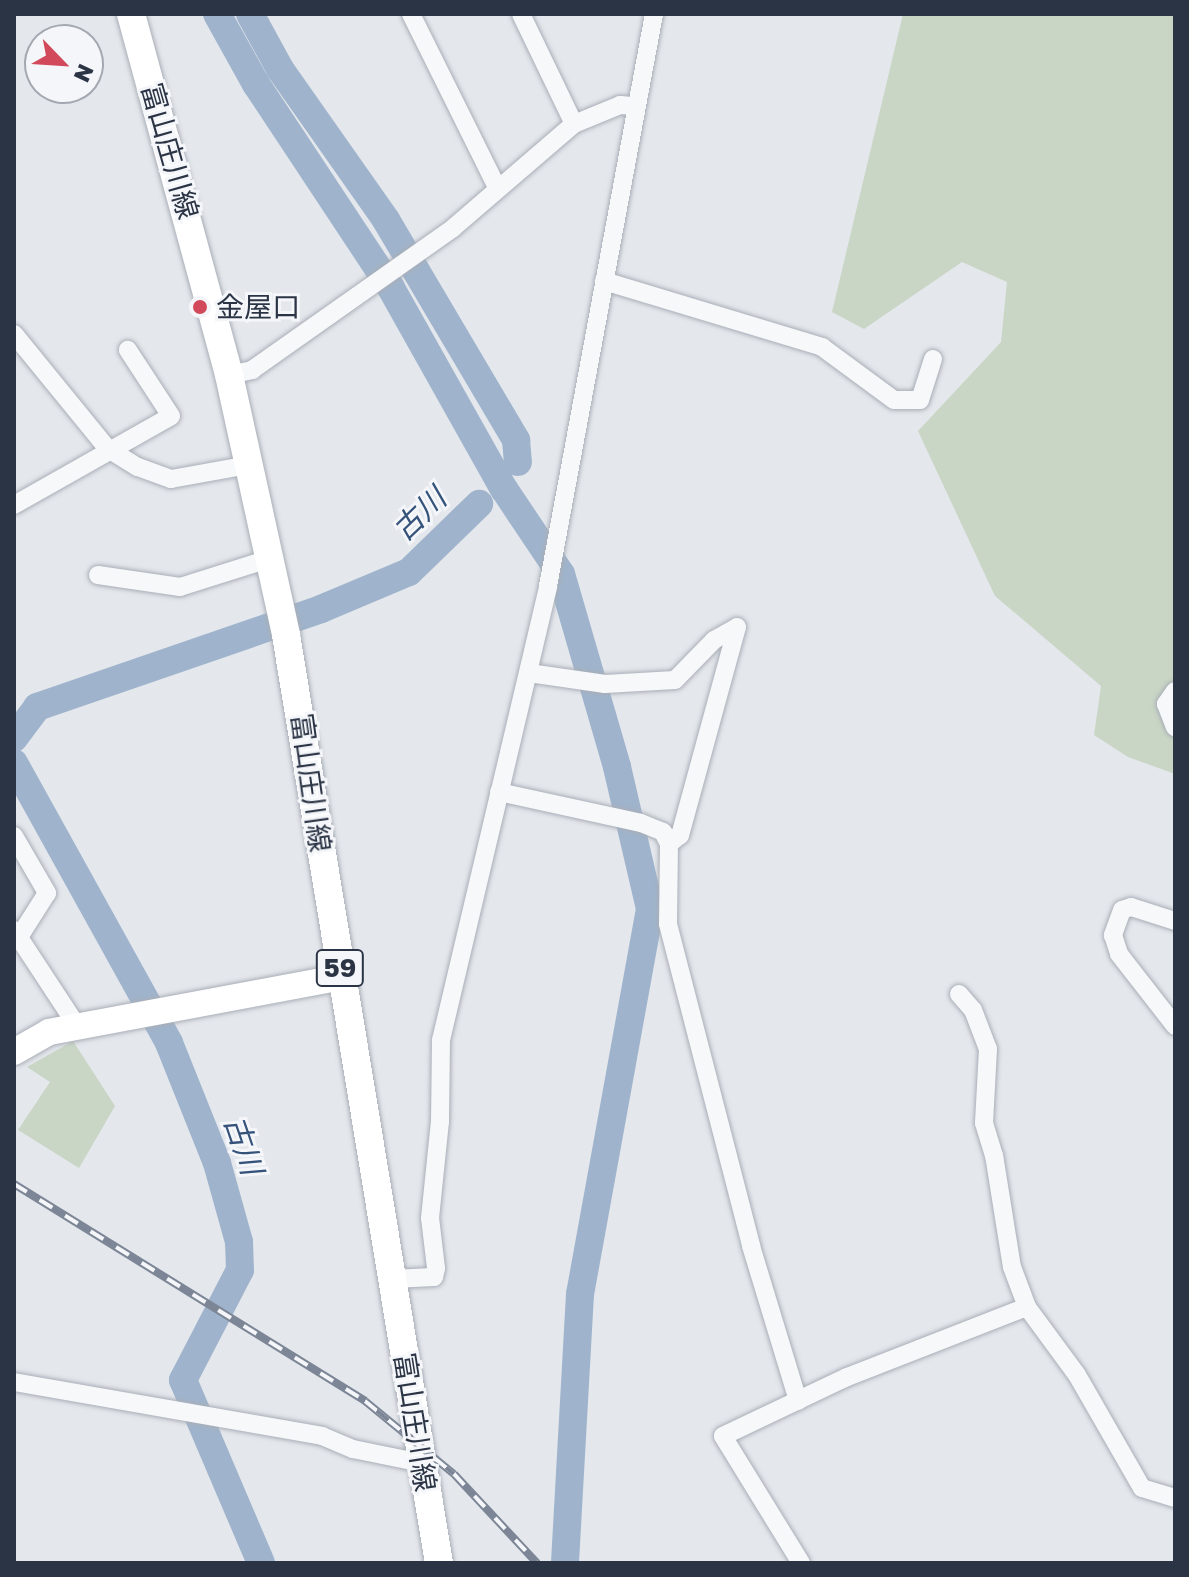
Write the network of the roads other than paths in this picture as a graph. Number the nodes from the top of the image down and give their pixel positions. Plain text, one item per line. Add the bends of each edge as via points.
1 (131, 14) edge
2 (411, 14) edge
3 (521, 14) edge
4 (654, 14) edge
5 (636, 106) junction
6 (574, 124) junction
7 (498, 189) junction
8 (604, 281) junction
9 (14, 334) edge
10 (128, 350) dead end
11 (933, 359) dead end
12 (229, 375) junction
13 (107, 448) junction
14 (249, 465) junction
15 (14, 505) edge
16 (269, 559) junction
17 (98, 575) dead end
18 (529, 673) junction
19 (1175, 691) edge
20 (1175, 727) edge
21 (499, 792) junction
22 (14, 836) edge
23 (669, 844) junction
24 (1175, 921) edge
25 (17, 932) edge
26 (342, 977) junction
27 (959, 994) dead end
28 (77, 1026) junction
29 (1175, 1026) edge
30 (15, 1049) edge
31 (392, 1279) junction
32 (1027, 1307) junction
33 (14, 1382) edge
34 (798, 1401) junction
35 (422, 1463) junction
36 (1175, 1498) edge
37 (439, 1563) edge
38 (801, 1563) edge

1 - 12 main road, 富山庄川線 / 59
2 - 7 street
3 - 6 street
4 - 5 street
5 - 6 street via 620,105
5 - 8 street
6 - 7 street
7 - 12 street via 252,370
8 - 11 street via 822,347 894,400 920,400
8 - 18 street
9 - 13 street via 64,402
10 - 13 street via 171,416
12 - 14 main road, 富山庄川線 / 59
13 - 14 street via 171,479
13 - 15 street
14 - 16 main road, 富山庄川線 / 59
16 - 17 street via 180,587
16 - 26 main road, 富山庄川線 / 59
18 - 21 street
18 - 23 street via 605,684 675,680 714,640 737,627 680,835
19 - 20 street via 1166,704
21 - 23 street via 641,823 663,832
21 - 31 street via 441,1040 440,1122 430,1218 436,1268 434,1277
22 - 25 street via 47,893
23 - 34 street via 668,924 751,1246
24 - 29 street via 1131,907 1122,910 1113,935 1119,954
25 - 28 street
26 - 28 street
26 - 31 main road, 富山庄川線 / 59
27 - 32 street via 973,1010 988,1049 984,1123 1012,1267
28 - 30 street via 49,1032
31 - 35 main road, 富山庄川線 / 59
32 - 34 street
32 - 36 street via 1077,1375 1142,1488
33 - 35 street via 322,1436 353,1449
34 - 38 street via 723,1436
35 - 37 main road, 富山庄川線 / 59

